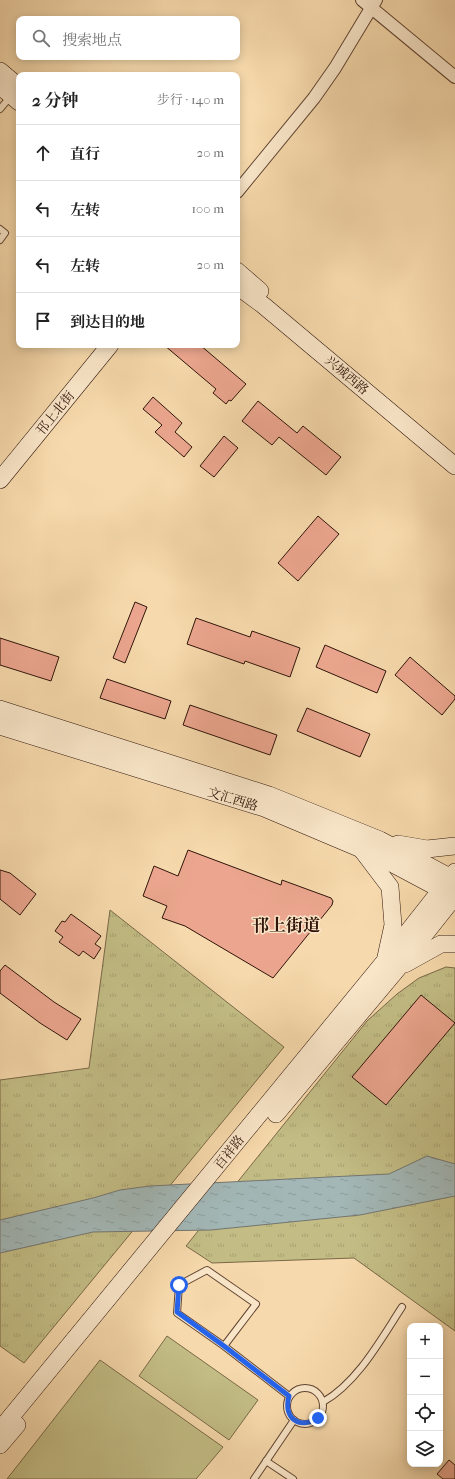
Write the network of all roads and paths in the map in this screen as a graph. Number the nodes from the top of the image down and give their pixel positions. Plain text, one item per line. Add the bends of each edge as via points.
1 (370, 3) edge
2 (0, 71) edge
3 (455, 77) edge
4 (14, 91) edge
5 (0, 109) edge
6 (240, 188) edge
7 (0, 228) edge
8 (0, 240) edge
9 (240, 274) edge
10 (240, 288) edge
11 (108, 348) edge
12 (455, 450) edge
13 (455, 466) edge
14 (0, 480) edge
15 (0, 708) edge
16 (0, 726) edge
17 (380, 840) junction
18 (455, 846) edge
19 (360, 849) junction
20 (452, 888) edge
21 (455, 944) edge
22 (391, 964) junction
23 (164, 1239) junction
24 (402, 1307) dead end
25 (224, 1346) junction
26 (289, 1396) junction
27 (323, 1402) junction
28 (294, 1420) junction
29 (0, 1430) edge
30 (0, 1445) edge
31 (266, 1461) junction
32 (254, 1479) edge
33 (293, 1479) edge

1 - 3 street
1 - 6 street via 335,68 314,98
2 - 4 street
4 - 5 lane
7 - 8 lane via 5,233
9 - 12 street, 兴城西路
10 - 13 street, 兴城西路
11 - 14 street, 邗上北街
15 - 17 street, 文汇西路 via 269,795
16 - 19 street, 文汇西路 via 264,808
17 - 18 street via 427,849
17 - 20 street, 文汇西路
19 - 20 street, 文汇西路
19 - 22 street via 390,887 393,925
20 - 22 street, 百祥路
21 - 22 street via 441,944
22 - 23 street, 百祥路
23 - 29 street, 百祥路
23 - 30 street, 百祥路
24 - 27 lane via 362,1366 333,1396
25 - 25 lane via 177,1312 179,1285 207,1270 256,1304
25 - 26 lane
26 - 27 lane via 295,1390 304,1387 319,1394
26 - 28 lane via 288,1413
27 - 28 lane via 318,1418 311,1423 302,1424
28 - 31 lane
31 - 32 lane
31 - 33 lane

